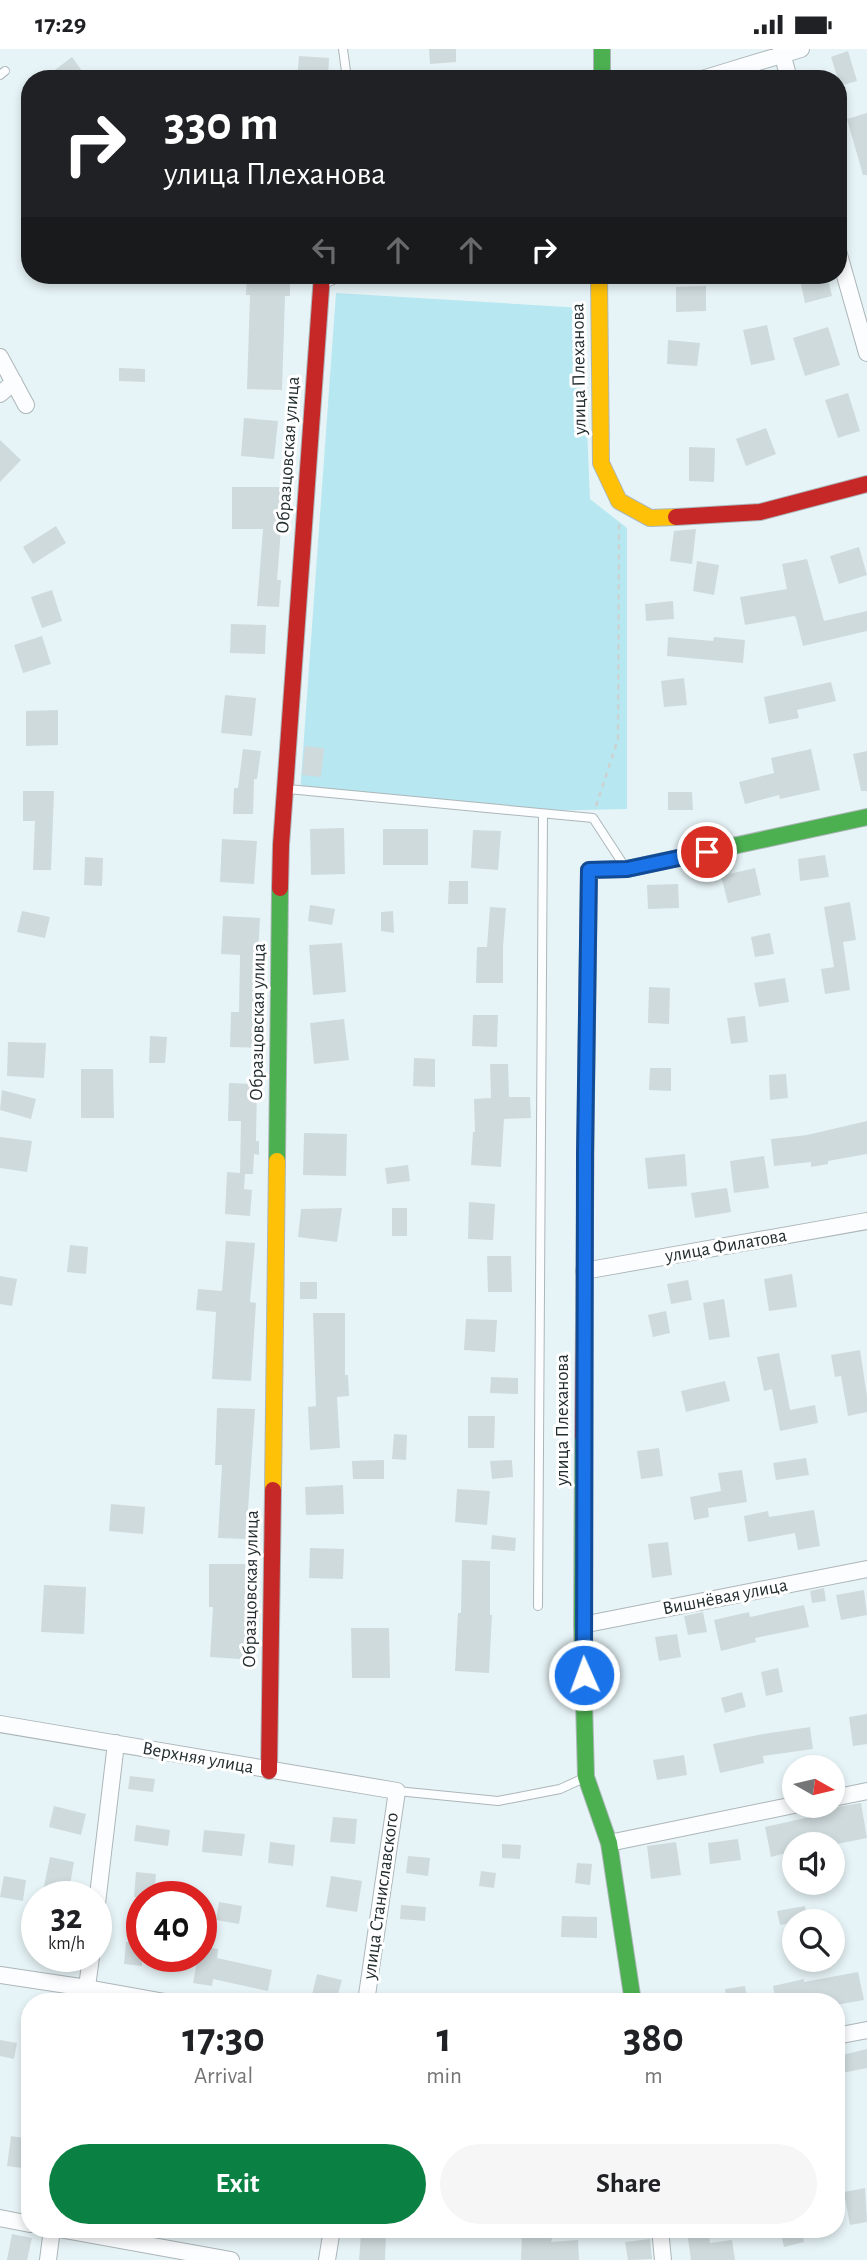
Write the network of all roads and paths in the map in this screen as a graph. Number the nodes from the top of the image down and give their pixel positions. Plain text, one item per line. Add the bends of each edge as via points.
1 (343, 49) edge
2 (602, 49) edge
3 (800, 49) edge
4 (782, 52) edge
5 (346, 70) edge
6 (601, 70) edge
7 (729, 70) edge
8 (787, 70) edge
9 (847, 283) edge
10 (321, 284) edge
11 (599, 284) edge
12 (867, 353) edge
13 (0, 357) edge
14 (13, 382) junction
15 (0, 394) edge
16 (26, 405) dead end
17 (867, 484) edge
18 (619, 501) junction
19 (286, 789) junction
20 (543, 814) junction
21 (867, 817) edge
22 (593, 818) junction
23 (627, 869) junction
24 (867, 1221) edge
25 (584, 1271) junction
26 (867, 1569) edge
27 (538, 1606) dead end
28 (582, 1625) junction
29 (0, 1724) edge
30 (116, 1743) junction
31 (269, 1771) junction
32 (586, 1777) junction
33 (397, 1791) junction
34 (867, 1791) edge
35 (845, 1796) edge
36 (782, 1807) edge
37 (609, 1843) junction
38 (100, 1881) edge
39 (89, 1972) edge
40 (0, 1975) edge
41 (77, 1993) edge
42 (86, 1993) edge
43 (367, 1993) edge
44 (632, 1993) edge
45 (867, 2030) edge
46 (845, 2034) edge
47 (0, 2218) edge
48 (21, 2222) edge
49 (51, 2238) edge
50 (110, 2238) edge
51 (331, 2238) edge
52 (661, 2238) edge
53 (48, 2260) edge
54 (231, 2260) edge
55 (327, 2260) edge
56 (663, 2260) edge

1 - 5 lane
2 - 6 street
3 - 4 street
4 - 7 street
4 - 8 street
9 - 12 street
10 - 19 street, Образцовская улица
11 - 18 street, улица Плеханова via 601,463
13 - 14 street
14 - 15 street
14 - 16 street
17 - 18 street via 760,512 650,518
18 - 22 path via 618,739
19 - 20 lane
19 - 31 street, Образцовская улица via 281,845
20 - 22 lane
20 - 27 lane
21 - 23 street
22 - 23 lane
23 - 25 street, улица Плеханова via 589,870
24 - 25 street, улица Филатова
25 - 28 street, улица Плеханова
26 - 28 street, Вишнёвая улица
28 - 32 street, улица Плеханова
29 - 30 street, Верхняя улица
30 - 31 street, Верхняя улица
30 - 38 street
31 - 33 street, Верхняя улица
32 - 33 lane via 560,1789 498,1801
32 - 37 street, улица Плеханова
33 - 43 street, улица Станиславского
34 - 35 street
36 - 37 street
37 - 44 street, улица Плеханова
39 - 42 street
40 - 41 street
45 - 46 street
47 - 48 street
49 - 53 street
50 - 54 street
51 - 55 street
52 - 56 street

